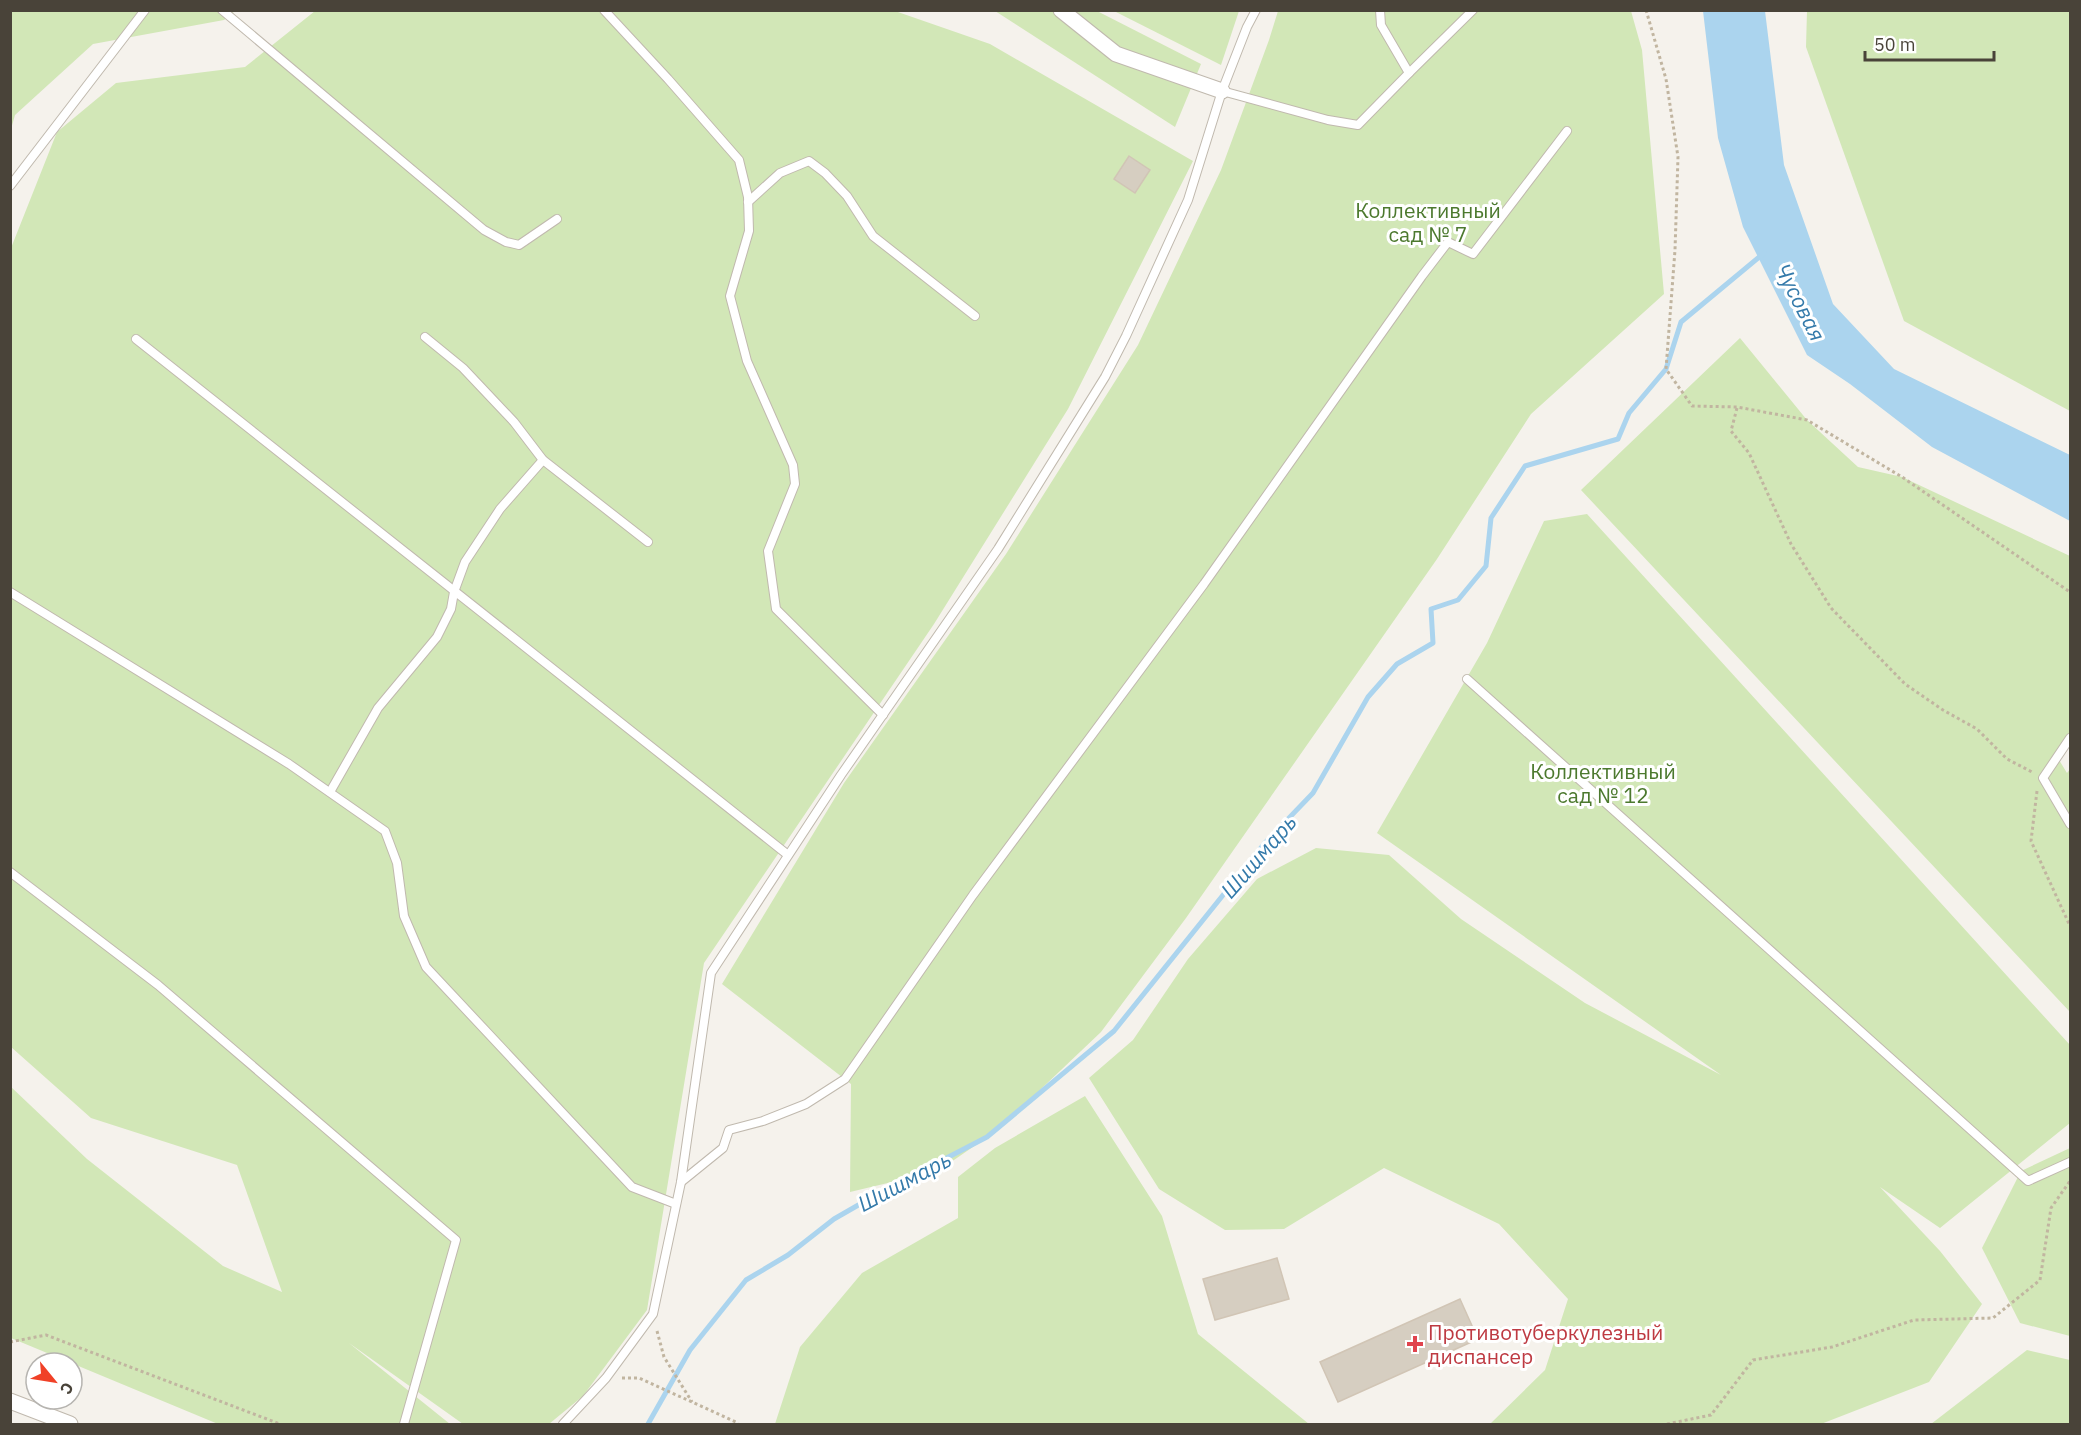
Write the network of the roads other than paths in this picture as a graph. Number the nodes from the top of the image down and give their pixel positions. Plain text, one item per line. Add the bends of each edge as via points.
1 (145, 10) edge
2 (222, 10) edge
3 (604, 10) edge
4 (1061, 10) edge
5 (1256, 10) edge
6 (1380, 10) edge
7 (1473, 10) edge
8 (1409, 73) junction
9 (1222, 91) junction
10 (1567, 131) dead end
11 (10, 186) edge
12 (748, 202) junction
13 (557, 219) dead end
14 (975, 316) dead end
15 (425, 337) dead end
16 (136, 339) dead end
17 (543, 460) junction
18 (648, 542) dead end
19 (10, 592) edge
20 (454, 592) junction
21 (1467, 679) dead end
22 (883, 715) junction
23 (2070, 738) edge
24 (2067, 750) edge
25 (330, 792) junction
26 (2070, 824) edge
27 (788, 855) junction
28 (10, 872) edge
29 (2070, 1162) edge
30 (681, 1182) junction
31 (676, 1204) junction
32 (10, 1401) edge
33 (70, 1425) edge
34 (404, 1425) edge
35 (562, 1425) edge

1 - 11 lane
2 - 13 lane via 484,230 519,245
3 - 12 lane via 739,160
4 - 9 street via 1116,54
5 - 9 lane
6 - 8 lane via 1381,25
7 - 8 lane
8 - 9 lane via 1358,125
9 - 22 lane via 1188,200 1105,377 998,549
10 - 30 lane via 1473,254 1448,242 1204,584 973,895 845,1079 806,1104 729,1130 723,1148
12 - 14 lane via 780,172 809,161 847,196 873,236
12 - 22 lane via 749,231 730,296 747,361 793,465 795,484 768,551 776,609
15 - 17 lane via 463,368 514,422
16 - 20 lane
17 - 18 lane
17 - 20 lane via 500,509 465,562
19 - 25 lane
20 - 25 lane via 451,609 437,637 378,708
20 - 27 lane
21 - 29 lane via 2028,1181
22 - 27 lane
23 - 24 lane
24 - 26 lane via 2043,778
25 - 31 lane via 385,831 397,863 404,916 426,968 632,1187
27 - 30 lane via 711,973
28 - 34 lane via 158,985 456,1240
30 - 31 lane
31 - 35 lane via 653,1314 606,1378
32 - 33 street

